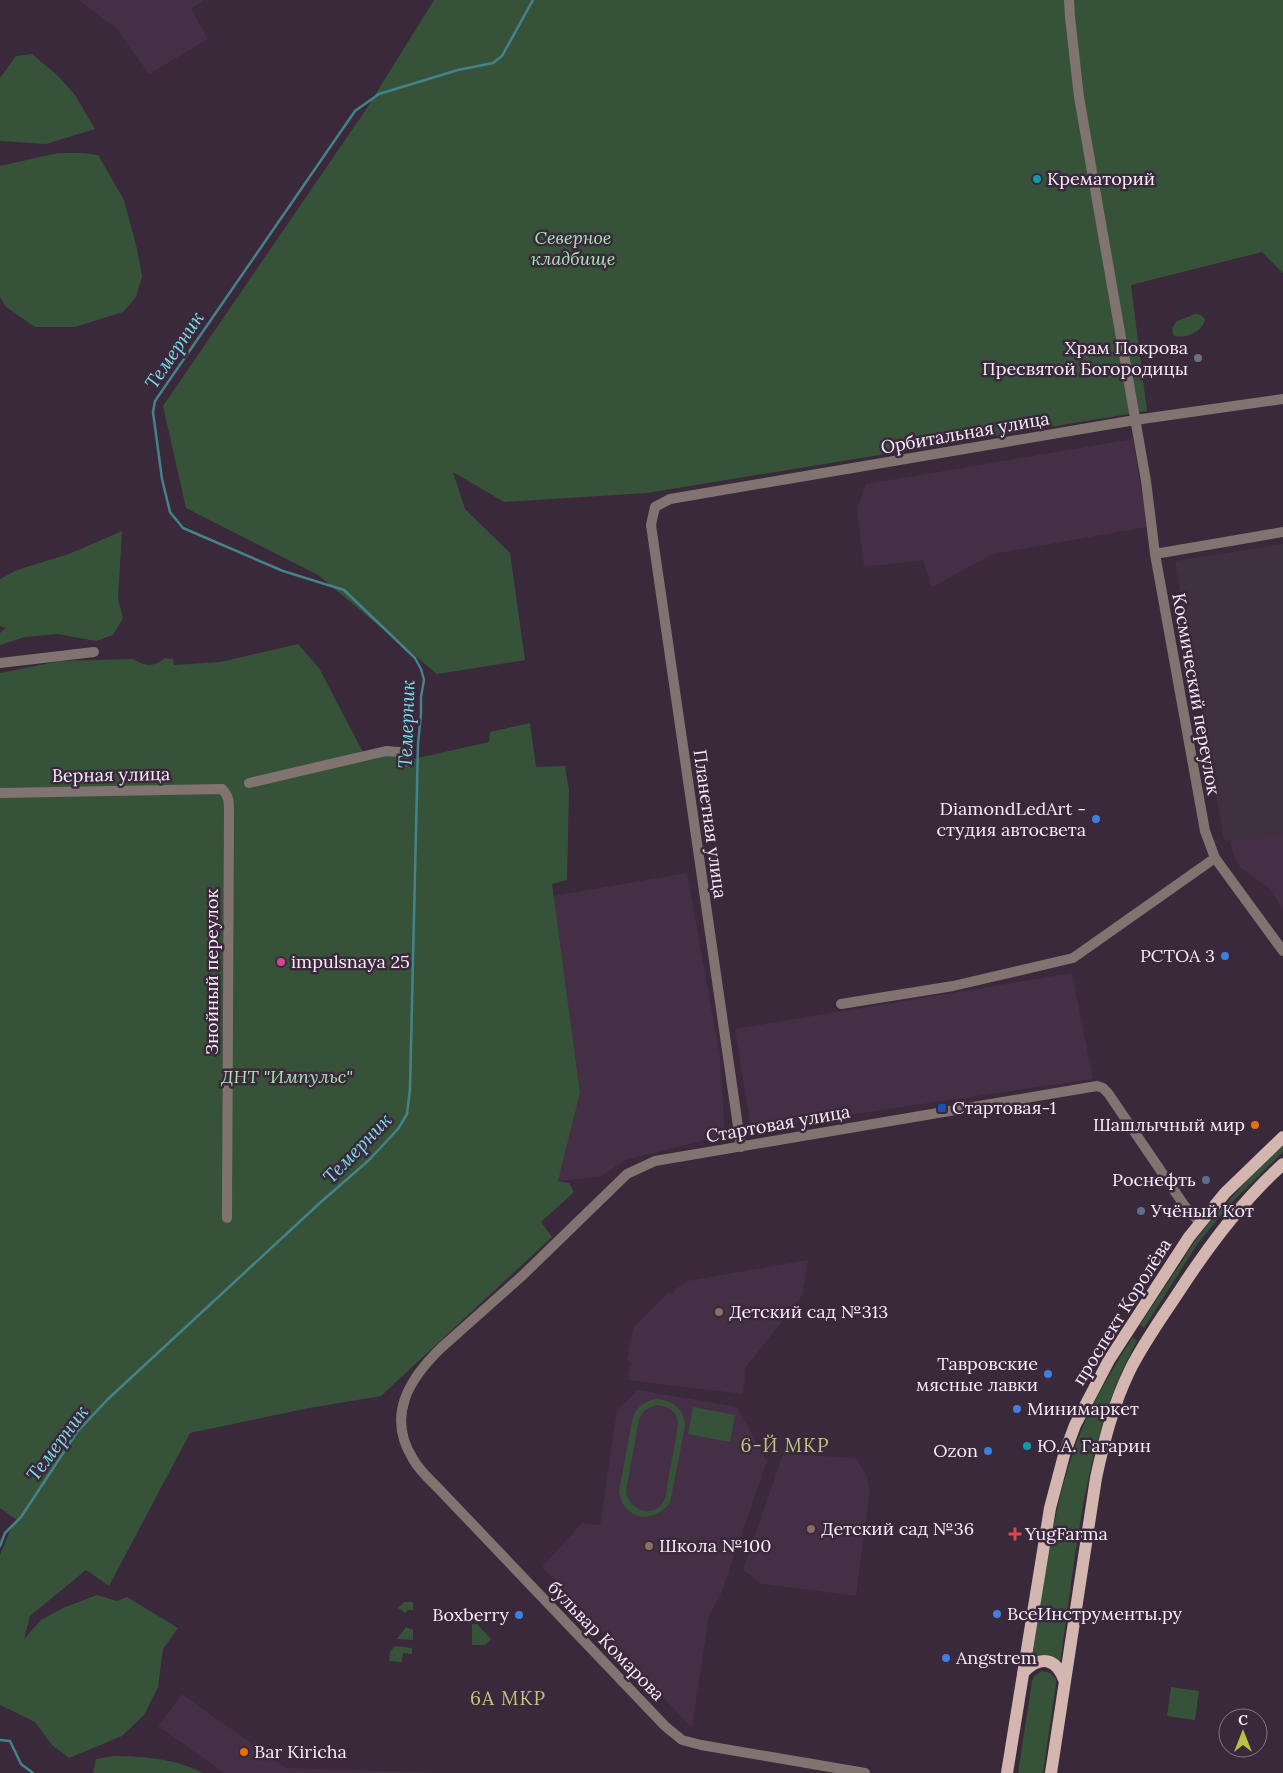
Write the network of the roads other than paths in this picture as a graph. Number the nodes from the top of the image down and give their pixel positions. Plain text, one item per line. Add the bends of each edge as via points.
1 (1069, 0) edge
2 (1283, 399) edge
3 (1135, 420) junction
4 (654, 507) joint
5 (1283, 532) edge
6 (1155, 554) junction
7 (94, 652) dead end
8 (0, 663) edge
9 (406, 761) dead end
10 (249, 783) dead end
11 (222, 789) joint
12 (0, 794) edge
13 (1215, 858) junction
14 (1283, 951) edge
15 (841, 1004) dead end
16 (1283, 1137) edge
17 (740, 1147) junction
18 (1283, 1164) edge
19 (227, 1218) dead end
20 (1200, 1223) junction
21 (1132, 1324) junction
22 (1149, 1338) junction
23 (400, 1415) joint
24 (1023, 1673) junction
25 (1065, 1682) junction
26 (866, 1773) edge
27 (1007, 1773) edge
28 (1051, 1773) edge

1 - 3 street, Космический переулок via 1079,97
2 - 3 street, Орбитальная улица
3 - 4 street, Орбитальная улица via 670,499
3 - 6 street, Космический переулок
4 - 17 street, Планетная улица via 651,525
5 - 6 street
6 - 13 street, Космический переулок via 1204,831
7 - 8 street
9 - 10 street via 398,752 386,751
11 - 12 street, Верная улица
11 - 19 street, Знойный переулок via 229,800
13 - 14 street, Космический переулок
13 - 15 street via 1073,958 953,986
16 - 20 main road, проспект Королёва via 1238,1180
17 - 20 street, Стартовая улица via 1097,1086 1108,1093 1184,1205
17 - 23 street, Стартовая улица via 655,1161 627,1174 432,1357 414,1380
18 - 22 main road, проспект Королёва via 1223,1227
20 - 21 main road, проспект Королёва
21 - 22 main road via 1138,1336
21 - 24 main road, проспект Королёва via 1098,1378 1064,1455 1050,1508
22 - 25 main road, проспект Королёва via 1122,1388 1104,1441
23 - 26 street, бульвар Комарова via 407,1448 423,1473 682,1740
24 - 25 main road via 1038,1661 1048,1661 1062,1671
24 - 27 main road, проспект Королёва
25 - 28 main road, проспект Королёва

